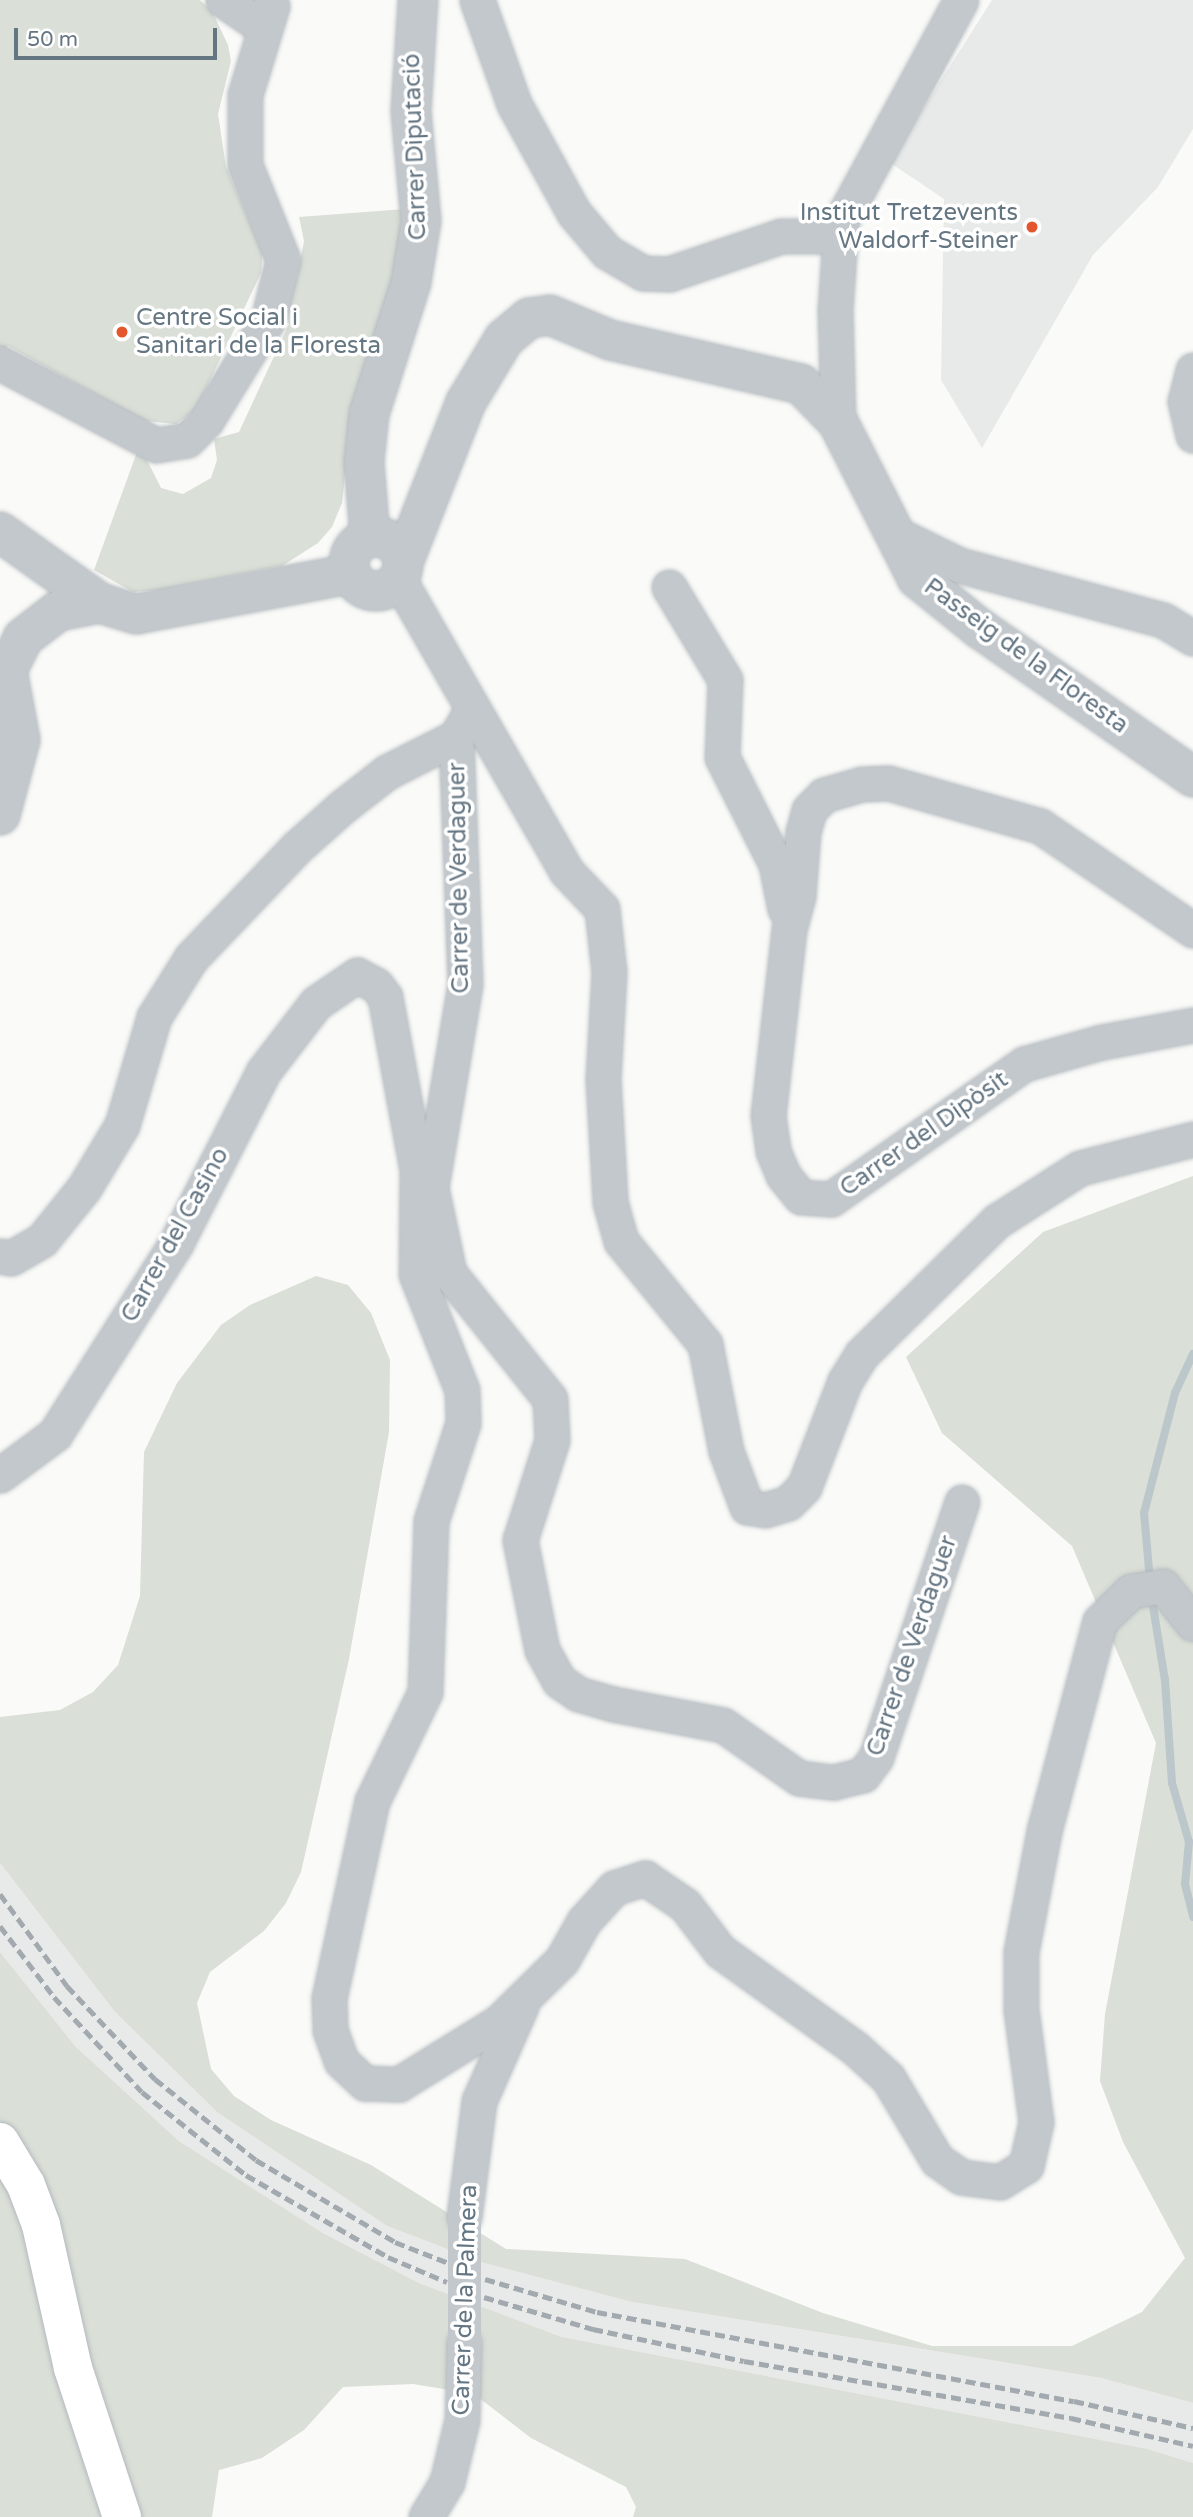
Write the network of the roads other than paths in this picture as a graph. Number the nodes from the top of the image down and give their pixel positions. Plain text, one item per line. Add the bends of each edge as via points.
1 (223, 0) edge
2 (418, 0) edge
3 (961, 0) edge
4 (482, 9) edge
5 (267, 14) edge
6 (839, 236) junction
7 (0, 363) edge
8 (1193, 370) edge
9 (838, 422) junction
10 (1193, 435) edge
11 (0, 532) edge
12 (892, 532) junction
13 (370, 537) junction
14 (401, 570) junction
15 (351, 574) junction
16 (670, 587) dead end
17 (100, 603) junction
18 (1193, 638) edge
19 (464, 723) junction
20 (1193, 777) edge
21 (0, 815) edge
22 (789, 929) junction
23 (1193, 930) edge
24 (1193, 1025) edge
25 (1193, 1139) edge
26 (424, 1178) junction
27 (0, 1256) edge
28 (0, 1475) edge
29 (962, 1502) dead end
30 (1193, 1624) edge
31 (523, 2001) junction
32 (0, 2142) edge
33 (73, 2368) junction
34 (96, 2517) edge
35 (122, 2517) edge
36 (426, 2517) edge

1 - 5 street
2 - 13 street, Carrer Diputació via 411,111 422,221 411,282 369,414 364,463
3 - 6 street via 841,221
4 - 6 street via 514,104 574,213 607,252 643,273 669,274 781,236
5 - 7 street via 245,95 245,165 283,260 268,320 197,432 176,444 156,445
6 - 9 street
8 - 10 street via 1185,401
9 - 12 street, Passeig de la Floresta
9 - 14 street, Passeig de la Floresta via 801,384 610,340 550,315 529,318 504,339 466,402
11 - 17 street
12 - 18 street via 959,565 1163,620
12 - 20 street, Passeig de la Floresta via 917,578 979,628
13 - 14 street via 393,542
13 - 15 street via 353,550
14 - 15 street via 376,592 360,586
14 - 19 street
15 - 17 street via 136,614
16 - 22 street via 725,680 722,757 776,864
17 - 21 street via 58,611 23,638 7,670 20,740
19 - 25 street via 566,871 602,909 608,972 603,1079 610,1202 621,1241 705,1344 726,1451 747,1507 765,1510 788,1503 804,1487 845,1381 862,1354 997,1221 1080,1168
19 - 26 street, Carrer de Verdaguer via 465,984
19 - 27 street via 342,807 296,848 191,958 154,1017 122,1125 84,1188 42,1240 11,1258
22 - 23 street via 809,810 824,795 862,784 888,783 1040,826
22 - 24 street, Carrer del Dipòsit via 768,1115 783,1175 801,1197 815,1201 846,1192 1024,1064 1102,1042
26 - 28 street, Carrer del Casino via 385,997 376,985 357,975 316,1003 263,1072 176,1243 55,1434
26 - 29 street, Carrer de Verdaguer via 449,1273 550,1399 552,1440 520,1540 542,1650 559,1681 578,1694 723,1725 799,1778 834,1782 863,1775 876,1757
26 - 31 street via 416,1274 462,1390 463,1423 431,1521 425,1692 372,1801 343,1919 329,1998 330,2030 341,2061 365,2083 399,2084 499,2022
30 - 31 street via 1163,1586 1131,1591 1100,1621 1044,1831 1021,1952 1021,2008 1036,2122 1027,2166 1000,2182 961,2177 937,2160 888,2078 855,2048 720,1951 685,1905 645,1878 614,1888 584,1921 562,1960
31 - 36 street, Carrer de la Palmera, bridge via 479,2101 464,2217 462,2420 447,2482
32 - 33 main road via 26,2185 41,2225
33 - 34 main road
33 - 35 main road

